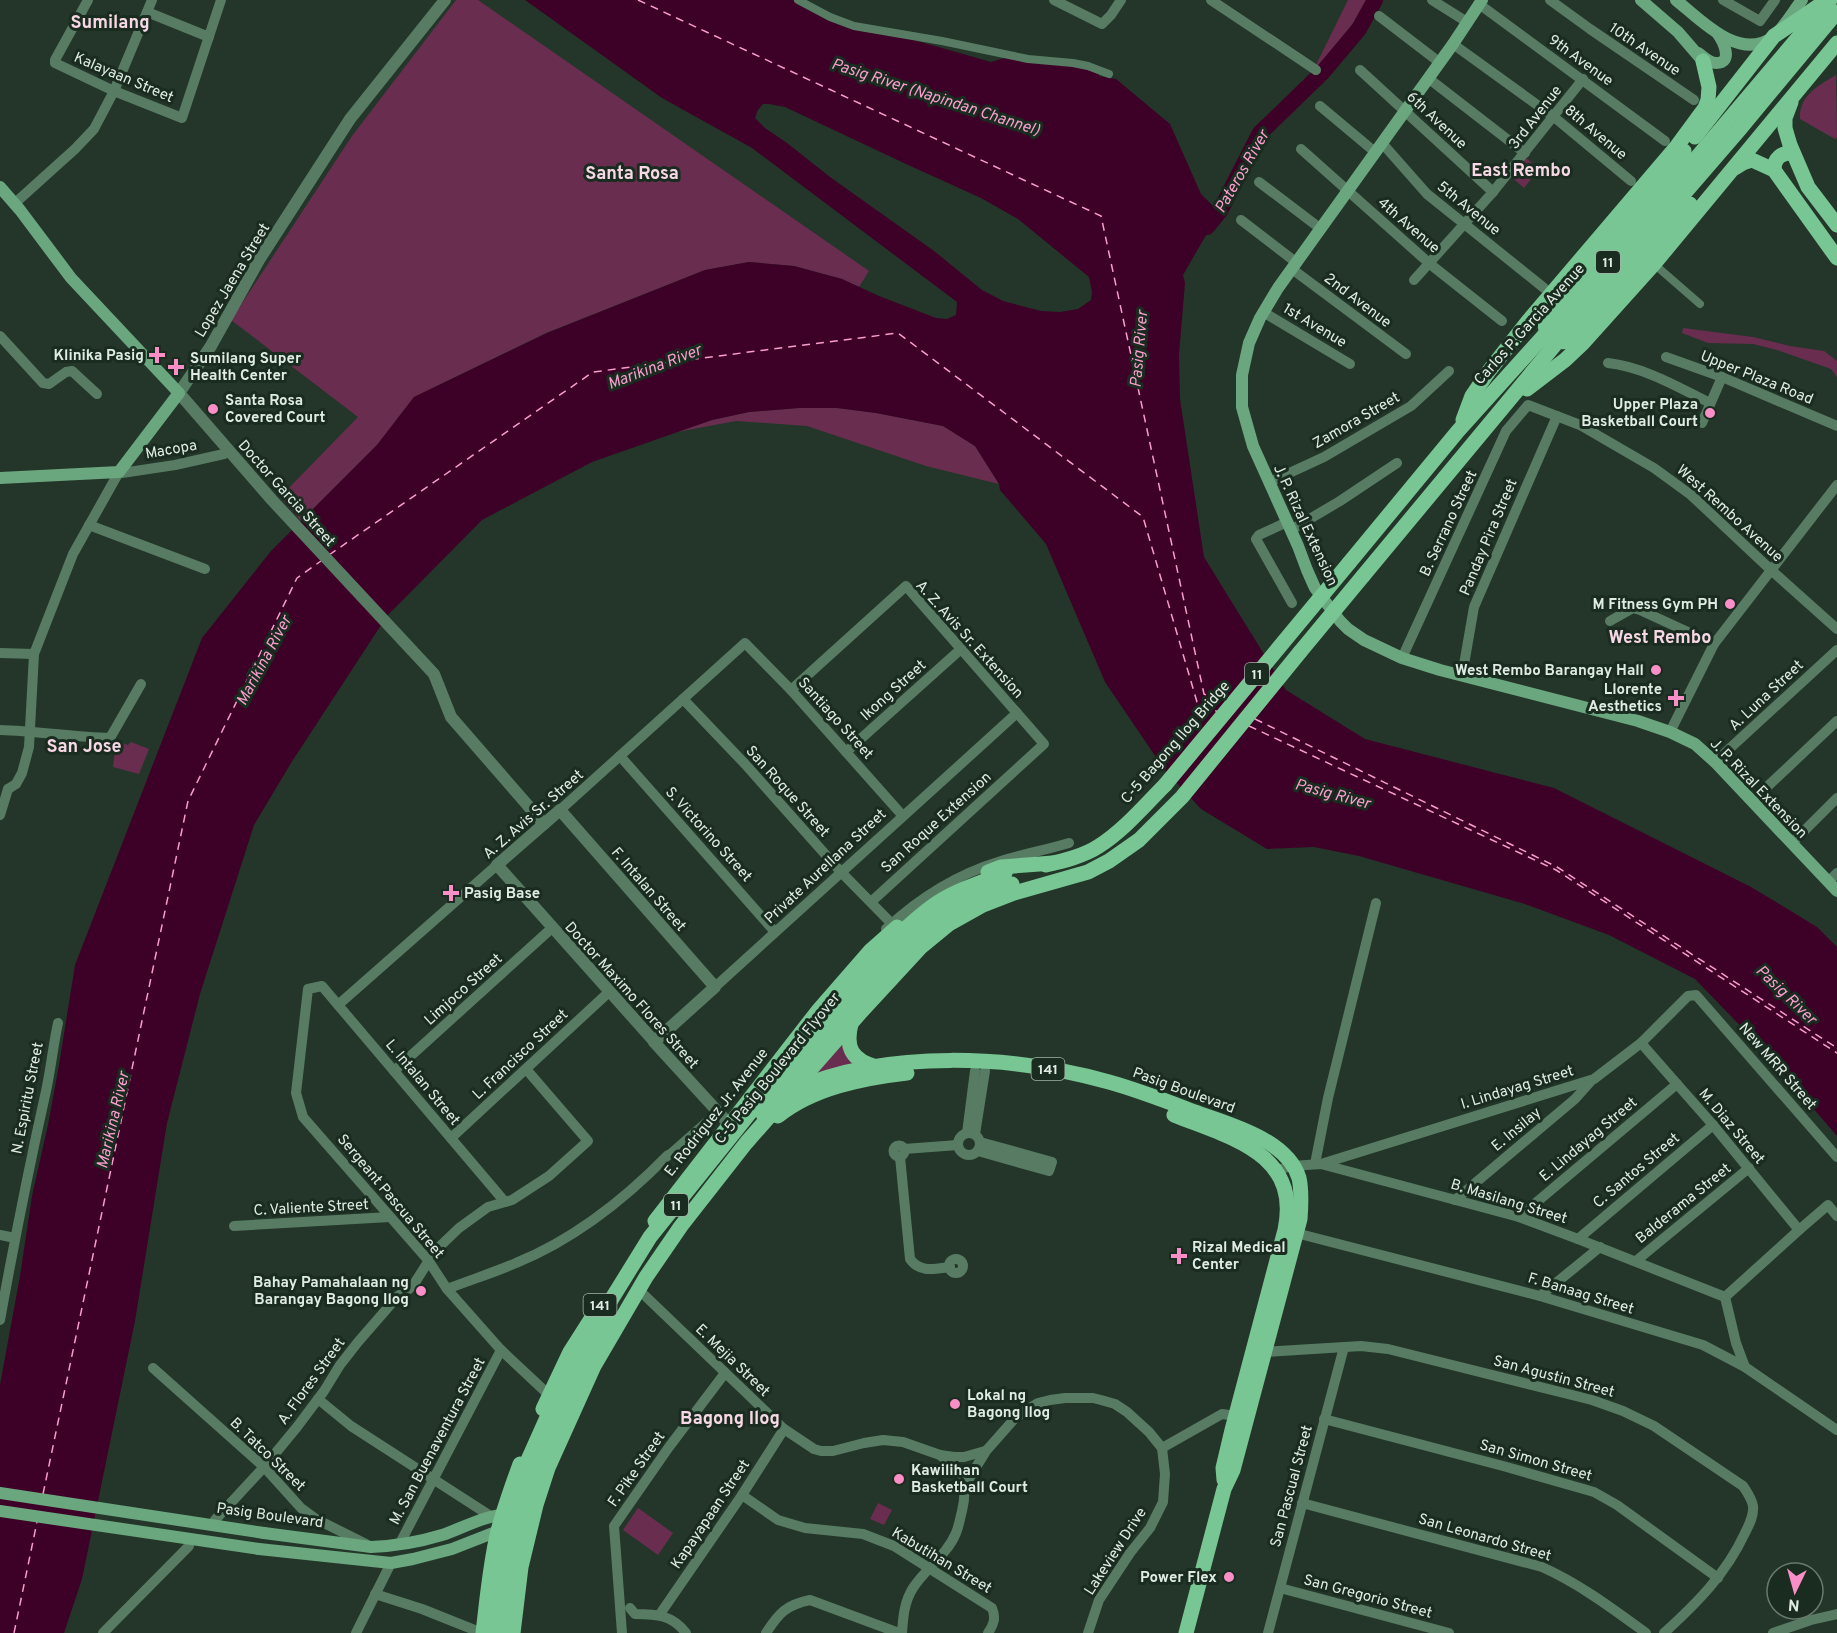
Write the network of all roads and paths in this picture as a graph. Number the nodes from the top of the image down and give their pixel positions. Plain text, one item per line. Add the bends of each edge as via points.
1 (88, 0) edge
2 (152, 0) edge
3 (221, 0) edge
4 (445, 0) edge
5 (798, 0) edge
6 (1054, 0) edge
7 (1121, 0) edge
8 (1432, 0) edge
9 (1550, 0) edge
10 (1641, 0) edge
11 (1676, 0) edge
12 (1723, 0) edge
13 (1775, 0) edge
14 (1802, 0) edge
15 (1828, 0) edge
16 (1217, 1) edge
17 (1480, 2) edge
18 (147, 12) junction
19 (1837, 12) edge
20 (1379, 16) dead end
21 (1467, 22) junction
22 (1837, 28) edge
23 (1717, 33) junction
24 (1774, 36) junction
25 (209, 37) junction
26 (1837, 43) edge
27 (1453, 44) junction
28 (1818, 52) junction
29 (1700, 57) junction
30 (1439, 62) junction
31 (1316, 70) dead end
32 (1360, 70) dead end
33 (1109, 74) dead end
34 (1428, 78) junction
35 (1583, 79) junction
36 (1798, 89) junction
37 (114, 91) junction
38 (1694, 100) dead end
39 (1320, 106) dead end
40 (1405, 110) junction
41 (1718, 110) junction
42 (1554, 117) junction
43 (1739, 130) junction
44 (1665, 141) dead end
45 (1379, 148) junction
46 (1301, 149) dead end
47 (1525, 153) junction
48 (1793, 153) junction
49 (1774, 170) junction
50 (1726, 175) junction
51 (1631, 181) dead end
52 (1259, 182) dead end
53 (0, 187) edge
54 (1348, 191) junction
55 (1493, 192) junction
56 (1695, 200) junction
57 (14, 204) junction
58 (1241, 220) dead end
59 (1464, 224) junction
60 (1837, 225) edge
61 (1321, 230) junction
62 (1837, 258) edge
63 (1430, 264) junction
64 (1654, 264) junction
65 (1294, 266) junction
66 (1414, 280) dead end
67 (1544, 288) dead end
68 (1700, 304) dead end
69 (1263, 312) junction
70 (1502, 321) dead end
71 (0, 336) edge
72 (1406, 354) dead end
73 (1666, 357) dead end
74 (1608, 363) dead end
75 (1350, 364) dead end
76 (1449, 371) dead end
77 (1722, 377) junction
78 (164, 378) junction
79 (179, 393) junction
80 (97, 394) dead end
81 (1710, 403) junction
82 (1528, 405) joint
83 (165, 412) junction
84 (1557, 416) junction
85 (1495, 417) junction
86 (1702, 423) dead end
87 (1837, 426) edge
88 (1458, 431) junction
89 (224, 454) dead end
90 (1397, 463) dead end
91 (120, 472) junction
92 (0, 478) edge
93 (1269, 482) junction
94 (1837, 485) edge
95 (89, 525) junction
96 (1289, 526) junction
97 (1348, 563) joint
98 (205, 569) dead end
99 (1771, 570) junction
100 (1292, 603) dead end
101 (1610, 621) dead end
102 (1837, 628) edge
103 (745, 643) joint
104 (1714, 644) junction
105 (961, 649) junction
106 (1837, 650) edge
107 (0, 653) edge
108 (33, 654) junction
109 (1402, 658) junction
110 (1462, 676) junction
111 (141, 684) dead end
112 (791, 690) junction
113 (682, 699) junction
114 (1017, 713) junction
115 (1837, 721) edge
116 (0, 730) edge
117 (30, 731) junction
118 (1670, 732) junction
119 (1044, 744) joint
120 (846, 752) junction
121 (620, 756) junction
122 (1715, 762) junction
123 (4, 789) edge
124 (1837, 798) edge
125 (1752, 801) junction
126 (560, 810) junction
127 (0, 814) edge
128 (902, 815) junction
129 (544, 824) junction
130 (1069, 843) dead end
131 (1792, 843) junction
132 (1053, 863) junction
133 (497, 866) junction
134 (841, 872) junction
135 (1060, 880) junction
136 (1834, 882) edge
137 (871, 902) junction
138 (1376, 903) dead end
139 (892, 924) junction
140 (552, 928) junction
141 (775, 932) junction
142 (315, 987) joint
143 (715, 987) junction
144 (609, 992) junction
145 (1696, 995) joint
146 (338, 1005) junction
147 (817, 1011) junction
148 (855, 1018) junction
149 (58, 1023) dead end
150 (654, 1042) junction
151 (1641, 1043) junction
152 (876, 1067) junction
153 (526, 1069) junction
154 (394, 1071) junction
155 (980, 1071) junction
156 (1594, 1079) junction
157 (1677, 1084) junction
158 (793, 1089) junction
159 (718, 1112) junction
160 (729, 1124) junction
161 (1713, 1125) junction
162 (451, 1138) junction
163 (975, 1140) junction
164 (746, 1143) junction
165 (958, 1145) junction
166 (668, 1155) joint
167 (1837, 1157) edge
168 (1318, 1164) junction
169 (1293, 1166) junction
170 (1749, 1168) junction
171 (1277, 1170) junction
172 (1455, 1200) junction
173 (505, 1202) junction
174 (1837, 1216) edge
175 (390, 1217) junction
176 (1519, 1217) junction
177 (234, 1226) dead end
178 (1799, 1230) junction
179 (1296, 1233) junction
180 (0, 1235) edge
181 (15, 1238) junction
182 (1578, 1239) junction
183 (1600, 1247) junction
184 (428, 1260) junction
185 (1635, 1261) junction
186 (950, 1268) dead end
187 (447, 1289) junction
188 (638, 1289) junction
189 (1540, 1296) junction
190 (1725, 1297) junction
191 (0, 1320) edge
192 (1344, 1347) junction
193 (501, 1350) junction
194 (570, 1352) junction
195 (1264, 1352) junction
196 (594, 1366) junction
197 (1745, 1367) junction
198 (153, 1368) dead end
199 (725, 1373) junction
200 (549, 1395) junction
201 (318, 1399) junction
202 (1236, 1416) junction
203 (1324, 1419) junction
204 (784, 1429) junction
205 (1837, 1430) edge
206 (1162, 1448) junction
207 (986, 1451) junction
208 (940, 1455) junction
209 (264, 1467) junction
210 (433, 1479) junction
211 (965, 1485) junction
212 (1224, 1489) junction
213 (0, 1493) edge
214 (742, 1495) junction
215 (1302, 1503) junction
216 (0, 1511) edge
217 (497, 1515) junction
218 (215, 1520) dead end
219 (530, 1526) junction
220 (498, 1532) junction
221 (399, 1545) junction
222 (189, 1546) dead end
223 (371, 1546) junction
224 (391, 1563) junction
225 (930, 1568) junction
226 (1718, 1578) junction
227 (1280, 1588) junction
228 (375, 1594) junction
229 (630, 1608) dead end
230 (660, 1614) junction
231 (1837, 1614) edge
232 (103, 1633) edge
233 (356, 1633) edge
234 (482, 1633) edge
235 (492, 1633) edge
236 (503, 1633) edge
237 (513, 1633) edge
238 (621, 1633) edge
239 (686, 1633) edge
240 (766, 1633) edge
241 (900, 1633) edge
242 (988, 1633) edge
243 (1088, 1633) edge
244 (1186, 1633) edge
245 (1268, 1633) edge
246 (1449, 1633) edge
247 (1646, 1633) edge
248 (1664, 1633) edge
249 (1773, 1633) edge

1 - 37 street, Kalayaan Street via 55,63
2 - 18 street
3 - 25 street
4 - 79 street, Lopez Jaena Street via 351,119
5 - 33 street via 854,26 1028,59 1073,63
6 - 7 street via 1102,24
8 - 21 street
9 - 38 street, 10th Avenue
10 - 29 main road
11 - 23 main road
12 - 13 street via 1760,21
14 - 24 main road
15 - 24 main road
15 - 88 main road, Carlos P. Garcia Avenue / 11 via 1577,299
16 - 31 street
17 - 21 main road, J. P. Rizal Extension
17 - 35 street, 9th Avenue
18 - 25 street
18 - 37 street
19 - 43 main road, Carlos P. Garcia Avenue / 11
20 - 30 street
21 - 27 main road, J. P. Rizal Extension
22 - 28 main road
23 - 24 main road via 1743,44 1758,44
23 - 29 main road via 1724,43 1725,58 1715,63
24 - 41 main road
25 - 37 street, Kalayaan Street via 182,118
26 - 36 main road
27 - 30 main road, J. P. Rizal Extension
27 - 42 street, 8th Avenue
28 - 36 main road
28 - 43 main road via 1767,112
29 - 41 main road via 1722,85
29 - 88 main road via 1709,87 1705,108 1489,370 1472,396
30 - 34 main road, J. P. Rizal Extension
32 - 40 street, 6th Avenue
34 - 40 main road, J. P. Rizal Extension
34 - 47 street
35 - 42 street, 3rd Avenue
35 - 44 street, 9th Avenue
36 - 48 main road via 1785,118
36 - 50 main road
37 - 57 street via 94,129
39 - 45 street, 5th Avenue
40 - 45 main road, J. P. Rizal Extension
40 - 55 street, 6th Avenue
41 - 56 main road, bridge via 1548,311 1544,329 1551,338 1560,342 1578,338
42 - 47 street, 3rd Avenue
42 - 51 street, 8th Avenue
43 - 56 main road
43 - 85 main road, Carlos P. Garcia Avenue / 11
45 - 54 main road, J. P. Rizal Extension
45 - 59 street, 5th Avenue
46 - 54 street, 4th Avenue
47 - 55 street, 3rd Avenue
48 - 49 main road via 1779,156
48 - 60 main road via 1808,187
49 - 50 main road via 1752,160
49 - 62 main road
50 - 56 main road
50 - 64 main road
52 - 61 street
53 - 57 main road, Doctor Garcia Street
54 - 61 main road, J. P. Rizal Extension
54 - 63 street, 4th Avenue
55 - 59 street, 3rd Avenue
57 - 78 main road, Doctor Garcia Street via 71,278
58 - 65 street, 2nd Avenue
59 - 63 street, 3rd Avenue
59 - 67 street, 5th Avenue
61 - 65 main road, J. P. Rizal Extension
63 - 66 street, 3rd Avenue
63 - 70 street, 4th Avenue
64 - 68 street
64 - 85 main road via 1577,348
65 - 69 main road, J. P. Rizal Extension
65 - 72 street, 2nd Avenue
69 - 75 street, 1st Avenue
69 - 93 main road, J. P. Rizal Extension via 1247,352 1241,396 1253,446
71 - 80 street via 43,383 72,371
73 - 77 street, Upper Plaza Road
74 - 81 street via 1668,381
76 - 93 street, Zamora Street via 1411,406 1324,457
77 - 81 street
77 - 87 street, Upper Plaza Road
78 - 79 main road, Doctor Garcia Street
78 - 83 main road via 168,393
79 - 83 main road, Lopez Jaena Street
79 - 129 street, Doctor Garcia Street via 272,500 434,674 451,717
81 - 86 street
82 - 84 street, West Rembo Avenue
82 - 109 street, B. Serrano Street via 1506,430
83 - 91 main road, Lopez Jaena Street
84 - 99 street, West Rembo Avenue via 1601,436 1654,468 1691,495
84 - 110 street, Panday Pira Street via 1474,607
85 - 135 main road, Carlos P. Garcia Avenue / 11, bridge via 1182,797 1139,840 1088,872
88 - 97 main road, Carlos P. Garcia Avenue / 11
89 - 91 street, Macopa
90 - 96 street via 1340,501
91 - 92 main road
91 - 95 street, Lopez Jaena Street
93 - 96 main road, J. P. Rizal Extension
94 - 99 street
95 - 98 street
95 - 108 street, Lopez Jaena Street via 73,554
96 - 100 street via 1256,539
96 - 109 main road, J. P. Rizal Extension via 1315,588 1340,621 1364,640
97 - 132 main road, C-5 Bagong Ilog Bridge / 11, bridge via 1165,786 1099,846
99 - 102 street, West Rembo Avenue
99 - 104 street
101 - 104 street via 1633,608
103 - 112 street, Santiago Street
103 - 113 street, A. Z. Avis Sr. Street
104 - 118 street
105 - 112 street, A. Z. Avis Sr. Extension via 906,586
105 - 114 street, A. Z. Avis Sr. Extension
105 - 120 street, Ikong Street
106 - 122 street, A. Luna Street
107 - 108 street
108 - 117 street, Lopez Jaena Street
109 - 110 main road, J. P. Rizal Extension
110 - 118 main road, J. P. Rizal Extension
111 - 117 street via 110,738
112 - 120 street, Santiago Street
113 - 121 street, A. Z. Avis Sr. Street
113 - 134 street, San Roque Street
114 - 119 street, A. Z. Avis Sr. Extension
114 - 128 street, Private Aurellana Street
115 - 125 street
116 - 117 street
117 - 123 street, Lopez Jaena Street via 22,773 16,784
118 - 122 main road, J. P. Rizal Extension via 1695,744
119 - 137 street, San Roque Extension
120 - 128 street, Santiago Street
121 - 126 street, A. Z. Avis Sr. Street
121 - 141 street, S. Victorino Street
122 - 125 main road, J. P. Rizal Extension
123 - 127 street, Lopez Jaena Street
124 - 131 street
125 - 131 main road, J. P. Rizal Extension
126 - 129 street, A. Z. Avis Sr. Street
126 - 143 street, F. Intalan Street
128 - 134 street, Private Aurellana Street
129 - 133 street, A. Z. Avis Sr. Street
130 - 139 street via 970,872 932,892
131 - 136 main road, J. P. Rizal Extension
132 - 147 main road, E. Rodriguez Jr. Avenue / 141 via 1001,867 935,897 871,950
132 - 235 main road, C-5 Pasig Boulevard Flyover / 11, bridge via 975,884 938,903 905,929 877,956 650,1237 590,1334 528,1460 500,1564
133 - 140 street, Doctor Maximo Flores Street
133 - 146 street, A. Z. Avis Sr. Street
134 - 137 street, San Roque Street
134 - 141 street, Private Aurellana Street
135 - 148 main road, 141 via 983,905 949,924 921,947
135 - 236 main road, C-5 Pasig Boulevard Flyover / 11, bridge via 1012,884 978,894 943,913 913,938 886,963 658,1241 599,1338 539,1463 523,1510 511,1566
137 - 139 street
138 - 168 street via 1328,1098
139 - 147 street via 821,1000
140 - 144 street, Doctor Maximo Flores Street
140 - 154 street, Limjoco Street
141 - 143 street, Private Aurellana Street
142 - 146 street, L. Intalan Street via 322,986
142 - 175 street, Sergeant Pascua Street via 308,989 296,1093 299,1107 303,1117
143 - 150 street, Private Aurellana Street
144 - 150 street, Doctor Maximo Flores Street
144 - 153 street, L. Francisco Street
145 - 151 street, I. Lindayag Street via 1688,996
145 - 167 street, New MRR Street
146 - 154 street, L. Intalan Street
147 - 160 main road, E. Rodriguez Jr. Avenue / 141
148 - 152 main road via 848,1040 851,1050 860,1060
148 - 158 main road, 141
149 - 181 street, N. Espiritu Street
150 - 159 street, Doctor Maximo Flores Street
151 - 156 street, I. Lindayag Street
151 - 157 street, M. Diaz Street
152 - 158 main road, Pasig Boulevard / 141 via 845,1072
152 - 169 main road, Pasig Boulevard / 141 via 988,1062 1089,1077 1159,1098 1250,1133 1270,1143
153 - 162 street, L. Francisco Street
153 - 173 street, A. Flores Street via 588,1142 549,1176
154 - 162 street, L. Intalan Street
155 - 163 street
155 - 164 main road, Pasig Boulevard / 141 via 894,1075 826,1090 783,1112
155 - 171 main road, Pasig Boulevard / 141 via 1071,1082 1132,1099 1244,1144
156 - 168 street, I. Lindayag Street
156 - 172 street, E. Insilay
157 - 161 street, M. Diaz Street
157 - 176 street, E. Lindayag Street
158 - 160 main road, Pasig Boulevard / 141
158 - 164 main road, 141
159 - 160 street, Doctor Maximo Flores Street
159 - 166 street
160 - 164 street, Doctor Maximo Flores Street
160 - 194 main road, E. Rodriguez Jr. Avenue / 141 via 668,1202
161 - 170 street, M. Diaz Street
161 - 182 street, C. Santos Street
162 - 173 street, L. Intalan Street
163 - 163 street via 1049,1171 1052,1162
163 - 165 street via 960,1137
163 - 165 street via 972,1154 961,1151
164 - 188 main road, 141
165 - 186 street via 902,1153 910,1259 922,1269
166 - 187 street via 583,1228 517,1263
168 - 169 street, B. Masilang Street
168 - 172 street, B. Masilang Street
169 - 171 street, B. Masilang Street
169 - 179 main road via 1301,1204
170 - 178 street, M. Diaz Street
170 - 185 street, Balderama Street
171 - 202 main road via 1286,1193 1288,1217
172 - 176 street, B. Masilang Street
173 - 184 street, A. Flores Street via 488,1207 459,1228
174 - 178 street via 1828,1205
175 - 177 street, C. Valiente Street
175 - 184 street, Sergeant Pascua Street
176 - 182 street, B. Masilang Street
178 - 190 street
179 - 189 street, F. Banaag Street
179 - 195 main road
180 - 181 street
181 - 191 street, N. Espiritu Street
182 - 183 street, B. Masilang Street
183 - 185 street, B. Masilang Street
183 - 189 street
184 - 187 street, Sergeant Pascua Street
184 - 201 street, A. Flores Street via 414,1284 398,1296 358,1342
185 - 190 street, B. Masilang Street
187 - 193 street, Sergeant Pascua Street
188 - 196 main road, 141
188 - 199 street, E. Mejia Street
189 - 197 street, F. Banaag Street via 1703,1346
190 - 197 street
192 - 195 street, San Agustin Street
192 - 203 street, San Pascual Street
192 - 226 street, San Agustin Street via 1406,1352 1592,1400 1654,1426 1743,1486 1750,1496 1751,1520
193 - 200 street, Sergeant Pascua Street
193 - 210 street, M. San Buenaventura Street
194 - 196 main road
194 - 200 main road, E. Rodriguez Jr. Avenue / 141
195 - 212 main road via 1233,1470
196 - 219 main road, 141 via 548,1468
197 - 205 street, F. Banaag Street
198 - 209 street, B. Tatco Street
199 - 204 street, E. Mejia Street
199 - 238 street, F. Pike Street via 614,1526
200 - 217 main road, E. Rodriguez Jr. Avenue / 141
201 - 209 street, A. Flores Street
201 - 210 street via 351,1426
202 - 206 street via 1222,1414
202 - 212 main road via 1223,1468
203 - 215 street, San Pascual Street
203 - 226 street, San Simon Street via 1594,1492
204 - 208 street, E. Mejia Street via 820,1451 893,1440
204 - 214 street, Kapayapaan Street
206 - 207 street via 1142,1425 1115,1404 1093,1398 1065,1398 1038,1403 1016,1417
206 - 243 street, Lakeview Drive via 1163,1502 1150,1528 1099,1600
207 - 208 street, E. Mejia Street via 964,1457
207 - 211 street
208 - 211 street via 961,1475
209 - 218 street, A. Flores Street
209 - 223 street, B. Tatco Street via 301,1508
210 - 217 street
210 - 221 street, M. San Buenaventura Street
211 - 225 street via 956,1534
212 - 244 main road
213 - 223 main road, Pasig Boulevard, bridge
214 - 225 street, Kabutihan Street via 778,1520 805,1528 864,1533
214 - 230 street, Kapayapaan Street
215 - 227 street, San Pascual Street
215 - 247 street, San Leonardo Street via 1542,1567 1564,1576
216 - 224 main road, bridge via 259,1549
217 - 219 main road, Pasig Boulevard
217 - 220 main road, E. Rodriguez Jr. Avenue / 141
217 - 221 main road, Pasig Boulevard via 443,1535
219 - 220 main road
219 - 237 main road, 141 via 520,1567
220 - 224 main road via 452,1549
220 - 234 main road, E. Rodriguez Jr. Avenue / 141
221 - 223 main road, Pasig Boulevard
222 - 232 street
224 - 228 street
225 - 241 street via 913,1589
225 - 242 street, Kabutihan Street via 992,1608 994,1622
226 - 248 street, San Agustin Street
227 - 245 street, San Pascual Street
227 - 246 street, San Gregorio Street
228 - 233 street
228 - 234 street
229 - 230 street via 635,1614
230 - 239 street
231 - 249 street
240 - 241 street via 784,1609 810,1600

